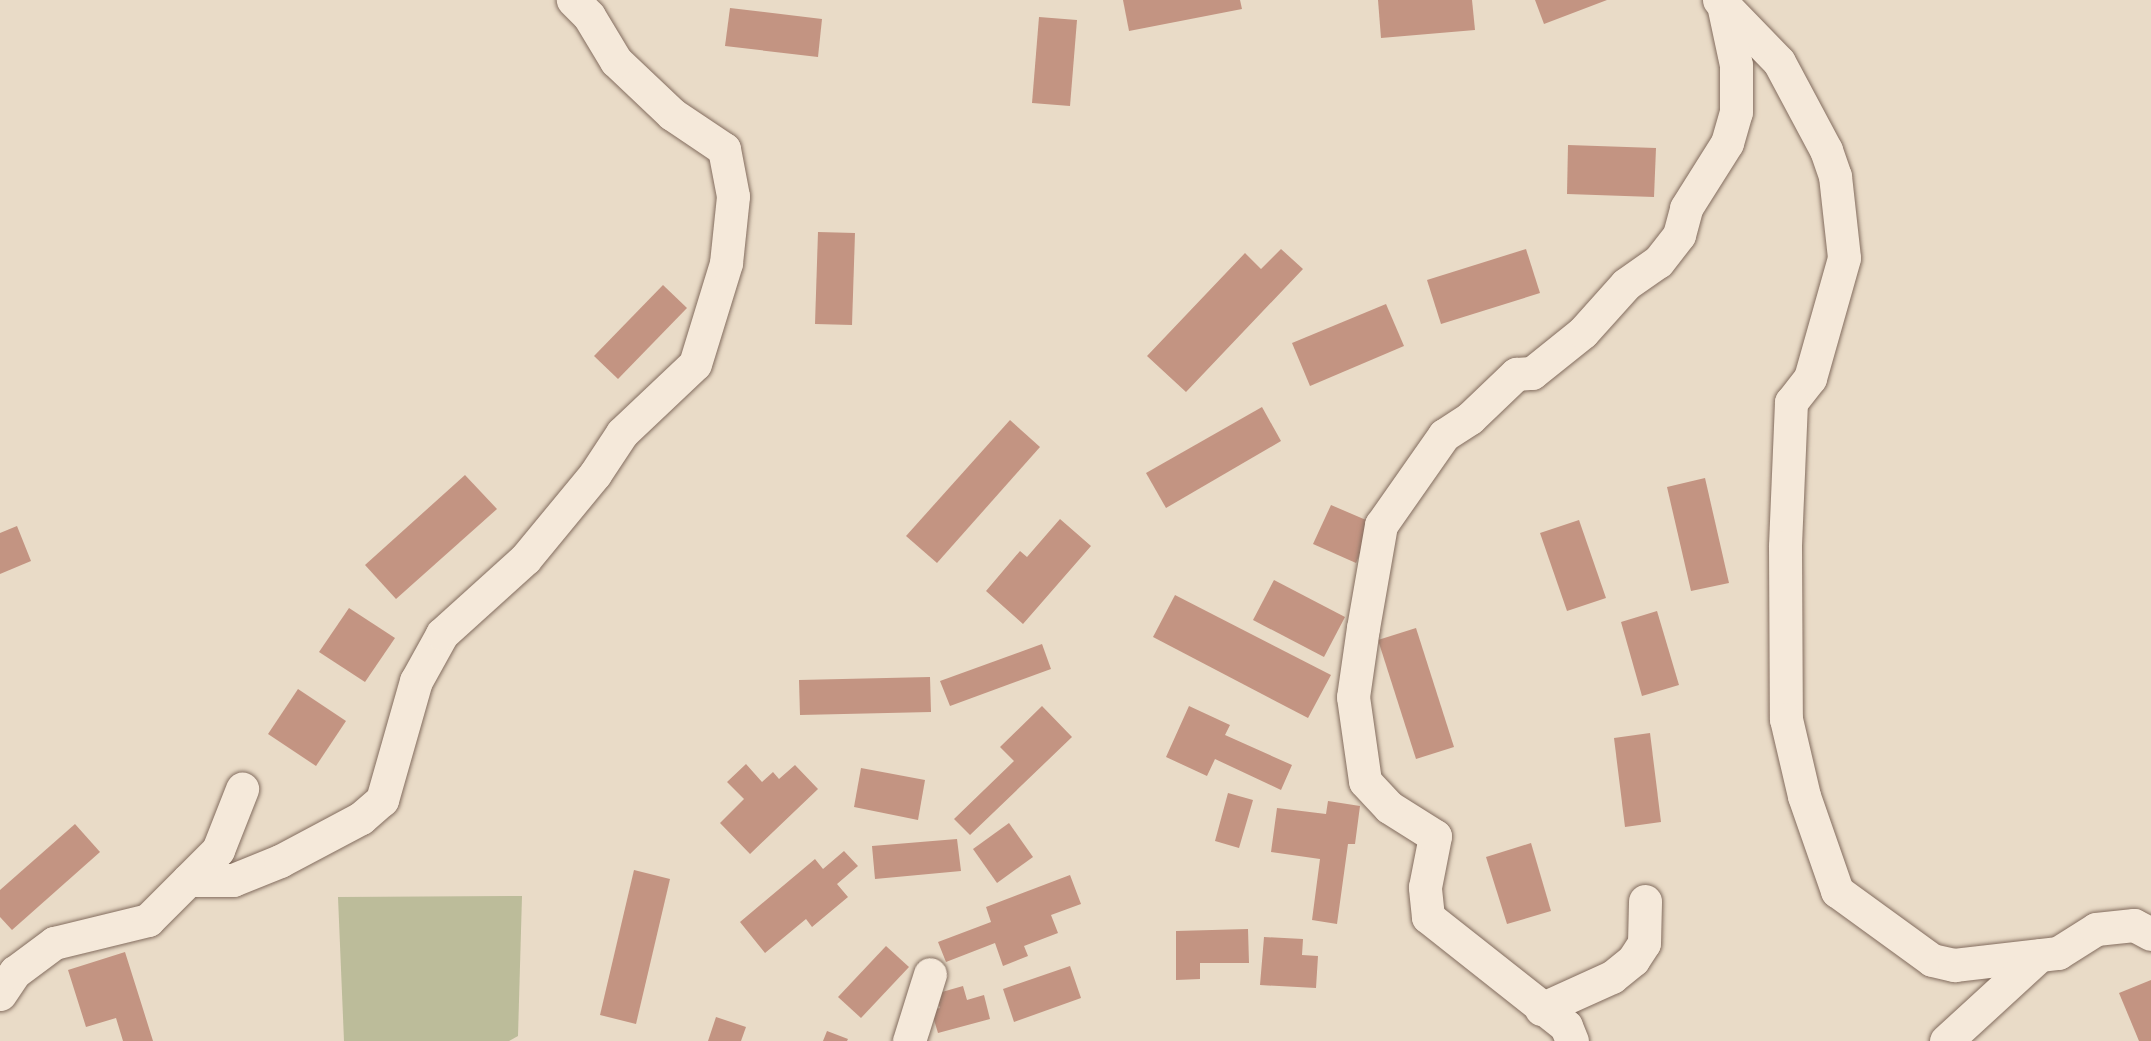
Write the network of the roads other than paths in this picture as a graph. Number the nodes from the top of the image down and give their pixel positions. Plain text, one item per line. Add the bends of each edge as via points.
1 (573, 0) edge
2 (1721, 4) edge
3 (242, 789) dead end
4 (188, 880) junction
5 (1645, 901) dead end
6 (2151, 934) edge
7 (2040, 955) junction
8 (930, 974) dead end
9 (0, 994) edge
10 (1541, 1009) junction
11 (909, 1041) edge
12 (1572, 1041) edge
13 (1946, 1041) edge

1 - 4 street via 590,16 616,61 672,114 724,150 733,196 726,263 695,364 622,433 595,474 525,559 442,634 416,681 382,800 361,818 242,876
2 - 7 street via 1779,62 1826,150 1835,176 1844,258 1810,378 1791,402 1786,719 1804,796 1837,891 1932,960 1954,965
2 - 10 street via 1736,65 1736,112 1727,143 1686,208 1679,235 1658,262 1626,284 1583,332 1532,373 1516,374 1470,418 1444,435 1381,525 1353,697 1365,781 1389,807 1435,836 1425,887 1428,917
3 - 4 street via 218,850
4 - 9 street via 148,920 54,944 15,972
5 - 10 street via 1644,943 1633,960 1612,977
6 - 7 street via 2134,925 2096,929 2058,953
7 - 13 street
8 - 11 street
10 - 12 street via 1566,1026

